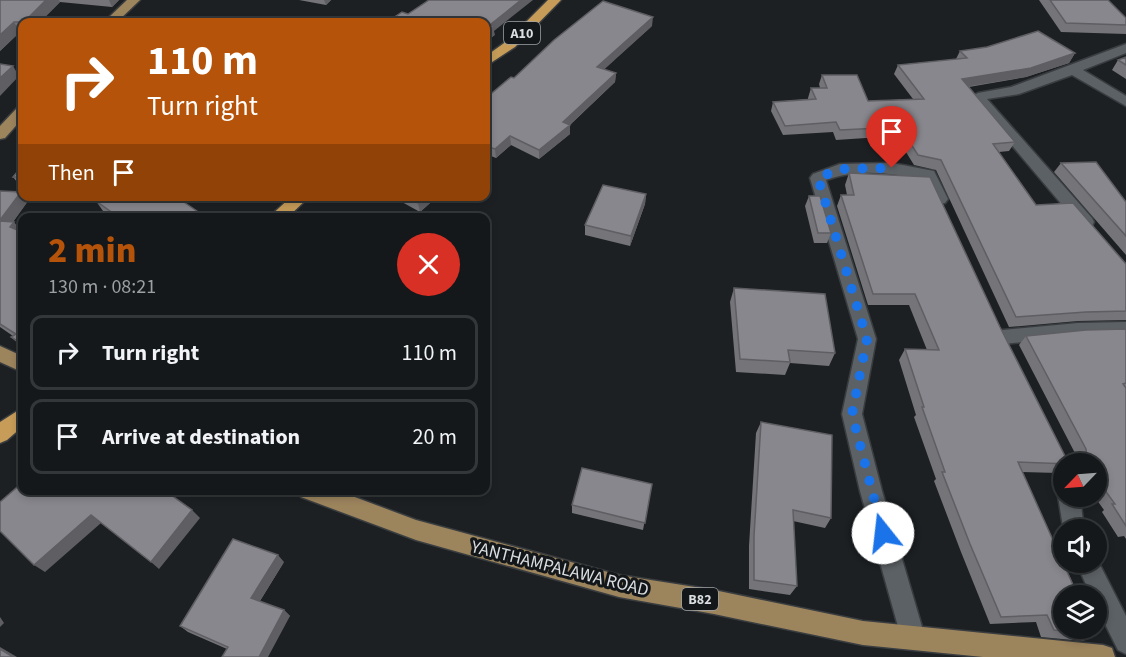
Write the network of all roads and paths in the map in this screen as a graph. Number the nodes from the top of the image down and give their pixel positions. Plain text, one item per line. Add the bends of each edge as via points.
1 (134, 0) edge
2 (555, 0) edge
3 (114, 18) edge
4 (1126, 48) edge
5 (490, 59) edge
6 (1073, 70) junction
7 (1126, 102) edge
8 (18, 115) edge
9 (0, 135) edge
10 (297, 201) edge
11 (282, 213) edge
12 (948, 218) edge
13 (1096, 234) edge
14 (993, 315) edge
15 (1126, 329) edge
16 (1003, 337) junction
17 (0, 353) edge
18 (1013, 357) edge
19 (18, 363) edge
20 (18, 419) edge
21 (0, 434) edge
22 (322, 495) edge
23 (1092, 573) edge
24 (913, 636) junction
25 (1126, 642) edge
26 (969, 649) edge
27 (1103, 657) edge

1 - 3 main road
2 - 5 highway, A10
4 - 6 street
6 - 7 street
6 - 13 street via 1014,91 978,97
8 - 9 main road
10 - 11 highway
12 - 24 street via 929,175 892,168 840,169 818,178 867,339 852,414 870,491
14 - 16 street
15 - 16 street
16 - 18 street
17 - 19 main road
20 - 21 highway
22 - 24 main road, YANTHAMPALAWA ROAD / B82 via 416,530 620,586 863,633
23 - 25 street
24 - 26 main road, YANTHAMPALAWA ROAD / B82
26 - 27 main road, YANTHAMPALAWA ROAD / B82

